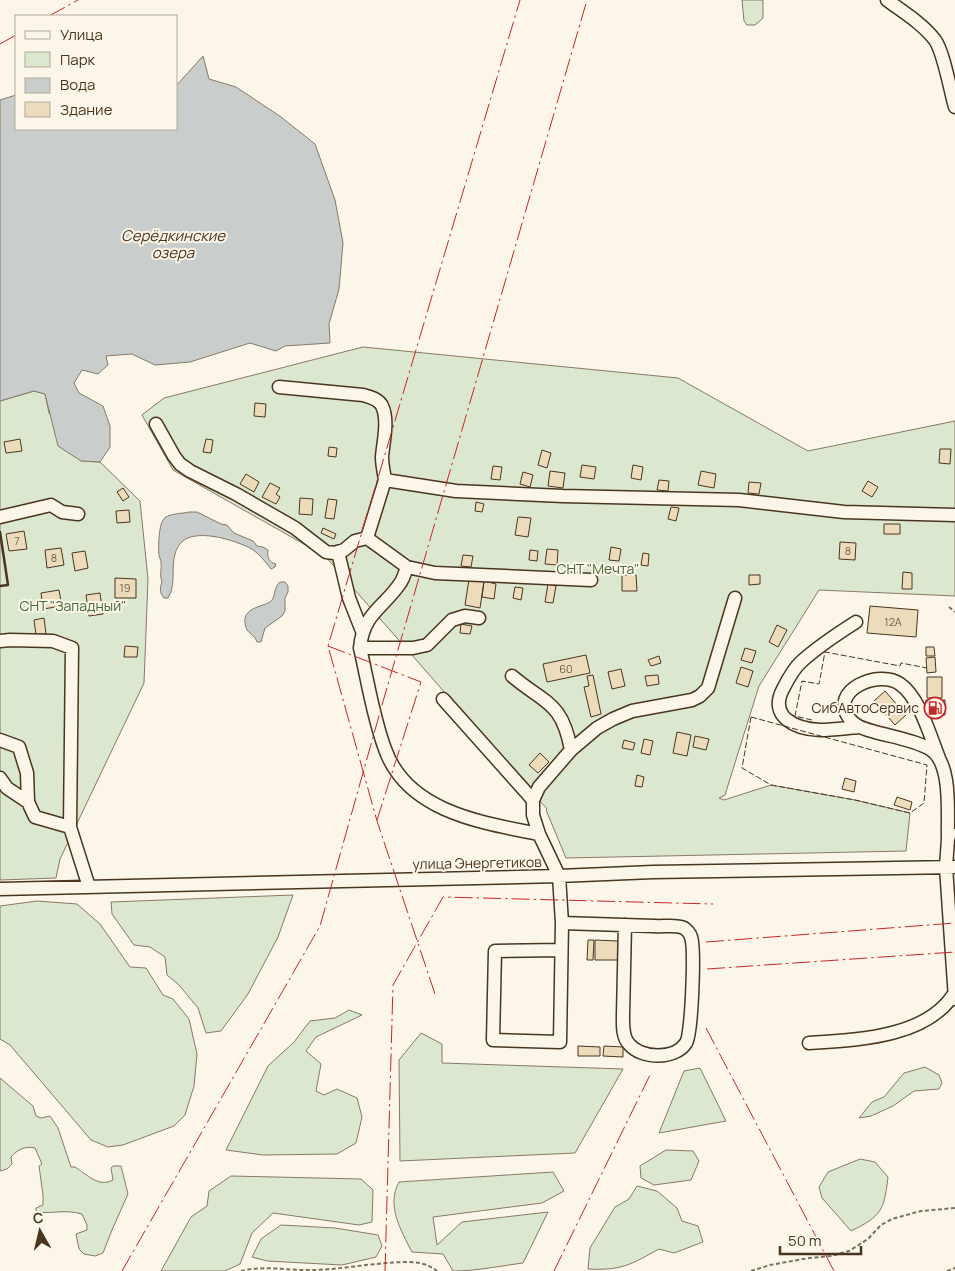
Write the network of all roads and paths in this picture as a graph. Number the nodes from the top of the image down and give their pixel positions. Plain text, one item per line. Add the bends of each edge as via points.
1 (887, 0) edge
2 (955, 107) edge
3 (279, 387) dead end
4 (156, 424) dead end
5 (385, 480) junction
6 (78, 514) dead end
7 (955, 515) edge
8 (0, 517) edge
9 (367, 538) junction
10 (338, 552) junction
11 (407, 567) junction
12 (592, 580) dead end
13 (735, 598) dead end
14 (949, 607) dead end
15 (955, 612) edge
16 (480, 618) dead end
17 (856, 622) dead end
18 (362, 631) junction
19 (0, 641) edge
20 (360, 648) junction
21 (512, 676) dead end
22 (443, 699) dead end
23 (858, 727) junction
24 (0, 740) edge
25 (571, 750) junction
26 (939, 758) junction
27 (0, 778) edge
28 (533, 800) junction
29 (28, 802) junction
30 (955, 824) edge
31 (70, 828) junction
32 (539, 834) junction
33 (948, 839) junction
34 (950, 867) edge
35 (559, 876) junction
36 (88, 887) junction
37 (0, 889) edge
38 (562, 923) junction
39 (625, 925) junction
40 (561, 950) junction
41 (955, 992) edge
42 (955, 1000) edge
43 (809, 1043) dead end
44 (955, 1208) edge
45 (955, 1268) edge
46 (241, 1271) edge
47 (437, 1271) edge
48 (751, 1271) edge
49 (947, 1271) edge

1 - 2 street via 936,41 942,52
3 - 5 street via 374,398 382,406 384,414 382,465
4 - 10 street via 174,456 185,467 295,528 326,552
5 - 7 street via 456,491 739,500 844,512
5 - 9 street
6 - 8 street via 62,512 51,505
9 - 10 street via 355,541
9 - 11 street
10 - 18 street via 349,598
11 - 12 street via 435,572
11 - 18 street via 402,581 372,614
13 - 25 street via 708,688 700,696 632,711 583,738
14 - 15 path
16 - 20 street via 465,616 452,620 427,645
17 - 23 street via 800,662 779,696 778,707 781,716 792,723 819,730
18 - 20 street
19 - 31 street via 53,641 72,648
20 - 32 street via 385,750 394,769 408,785 440,807 465,818
21 - 25 street via 554,707 563,720
22 - 28 street
23 - 26 street via 919,744 932,750
23 - 26 street via 848,718 844,707 847,696 865,682 888,678 901,684 918,706
24 - 29 street via 19,747 27,772
25 - 28 street via 538,787
26 - 33 street via 947,788
27 - 29 street via 7,788
28 - 32 street via 533,815
29 - 31 street via 36,817
30 - 33 street
31 - 36 street
32 - 35 street
33 - 34 street
34 - 35 street, улица Энергетиков
34 - 41 street
35 - 36 street, улица Энергетиков
35 - 38 street
36 - 37 street, улица Энергетиков
38 - 39 street
38 - 40 street
39 - 39 street via 623,1027 627,1043 634,1050 649,1055 678,1052 687,1042 690,1030 691,936 680,927
40 - 40 street via 495,951 493,1040 560,1042
41 - 42 street
41 - 43 street via 948,1004 932,1017 894,1032 861,1039
44 - 48 path via 922,1210 892,1219 855,1247 831,1256
45 - 49 path
46 - 47 path via 350,1268 411,1262 429,1265

